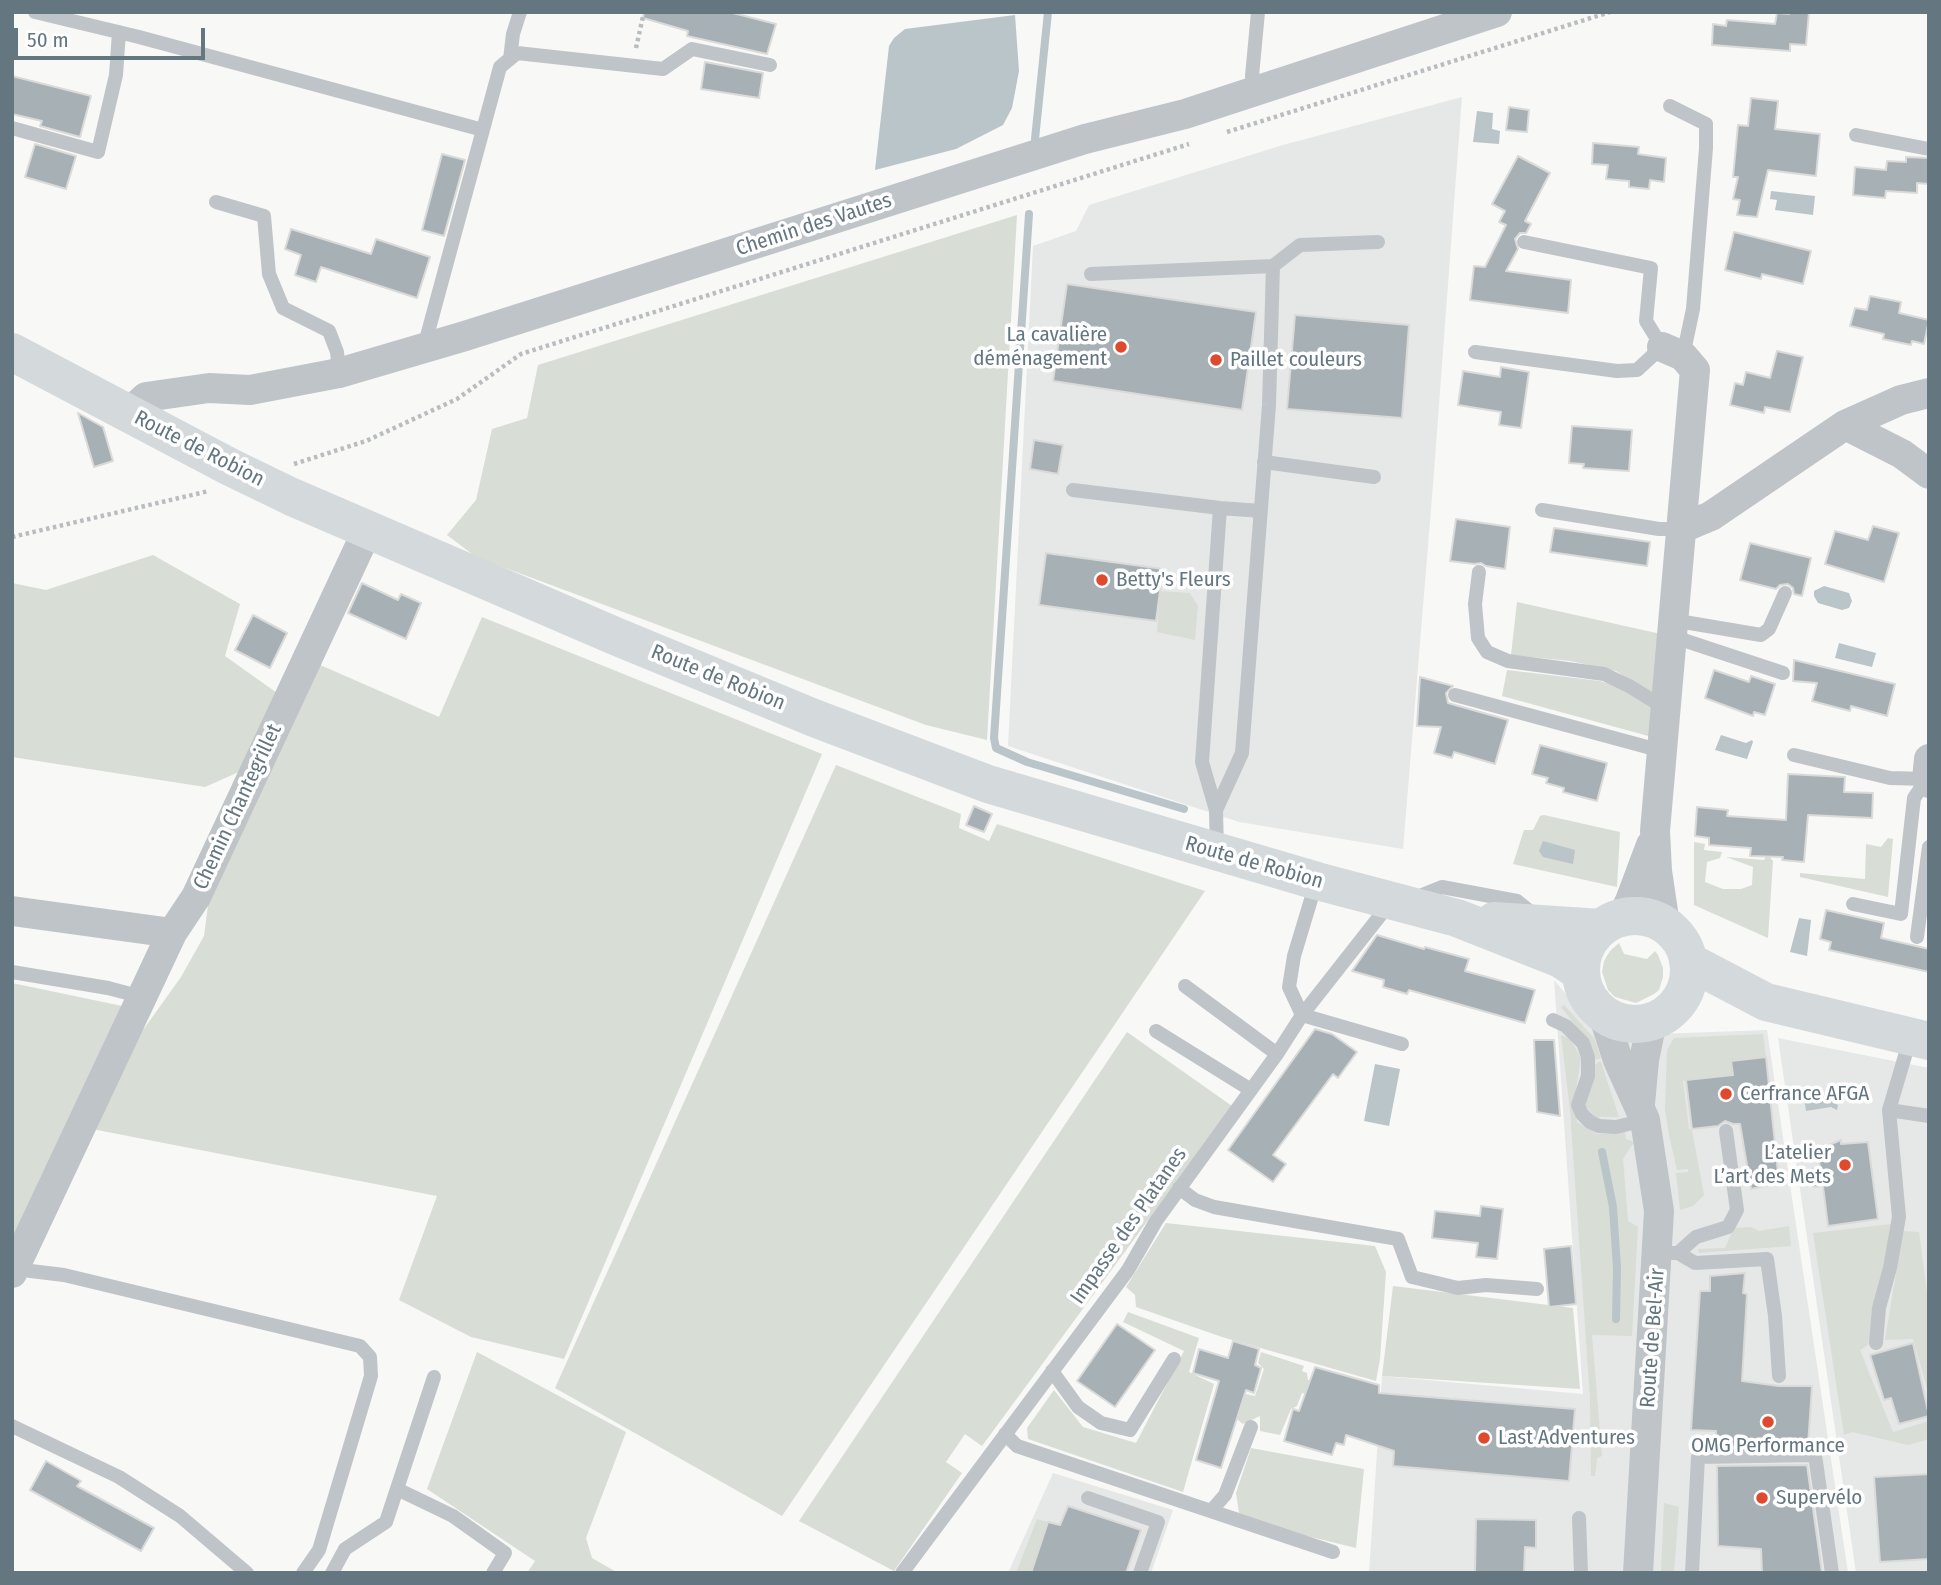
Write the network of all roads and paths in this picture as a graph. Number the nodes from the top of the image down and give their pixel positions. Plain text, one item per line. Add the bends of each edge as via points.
1 (36, 12) edge
2 (520, 12) edge
3 (644, 12) edge
4 (1258, 12) edge
5 (1497, 12) edge
6 (1611, 12) edge
7 (119, 32) junction
8 (510, 59) junction
9 (770, 65) dead end
10 (632, 66) junction
11 (1254, 91) junction
12 (1670, 106) dead end
13 (12, 128) edge
14 (483, 130) junction
15 (1217, 135) dead end
16 (1856, 135) dead end
17 (1191, 143) dead end
18 (1929, 149) edge
19 (216, 202) dead end
20 (1378, 242) dead end
21 (1524, 242) dead end
22 (1273, 265) junction
23 (1091, 275) dead end
24 (424, 347) junction
25 (1672, 351) junction
26 (12, 352) edge
27 (1475, 352) dead end
28 (339, 373) junction
29 (1929, 394) edge
30 (129, 413) junction
31 (1845, 425) junction
32 (1264, 462) junction
33 (285, 467) dead end
34 (1929, 474) edge
35 (1374, 477) dead end
36 (218, 488) dead end
37 (1073, 490) dead end
38 (1220, 508) junction
39 (1261, 510) junction
40 (1542, 510) dead end
41 (1680, 530) junction
42 (367, 531) junction
43 (12, 537) edge
44 (1479, 572) dead end
45 (1785, 593) dead end
46 (1671, 628) junction
47 (1783, 673) dead end
48 (1455, 695) dead end
49 (1665, 708) junction
50 (1662, 751) junction
51 (1794, 755) dead end
52 (1928, 774) edge
53 (1216, 810) junction
54 (1655, 831) junction
55 (1929, 847) edge
56 (1217, 852) junction
57 (1317, 881) junction
58 (1395, 903) junction
59 (1853, 904) dead end
60 (12, 911) edge
61 (1457, 918) junction
62 (1611, 923) junction
63 (1545, 924) junction
64 (1665, 925) junction
65 (172, 933) junction
66 (1917, 937) dead end
67 (1688, 961) junction
68 (12, 972) edge
69 (1580, 972) junction
70 (1185, 986) dead end
71 (142, 998) junction
72 (1766, 1002) junction
73 (1665, 1013) junction
74 (1302, 1014) junction
75 (1603, 1014) junction
76 (1553, 1020) dead end
77 (1156, 1031) dead end
78 (1920, 1039) edge
79 (1402, 1044) dead end
80 (1277, 1054) junction
81 (1251, 1090) junction
82 (1889, 1110) junction
83 (1642, 1112) junction
84 (1929, 1115) edge
85 (1726, 1131) dead end
86 (1180, 1188) junction
87 (1668, 1253) junction
88 (13, 1271) edge
89 (1537, 1289) dead end
90 (1876, 1343) dead end
91 (1174, 1359) dead end
92 (1052, 1371) junction
93 (1779, 1376) dead end
94 (435, 1377) dead end
95 (12, 1426) edge
96 (1251, 1427) dead end
97 (1005, 1434) junction
98 (397, 1489) junction
99 (1088, 1498) dead end
100 (1211, 1511) junction
101 (1579, 1518) dead end
102 (1333, 1552) dead end
103 (247, 1573) edge
104 (303, 1573) edge
105 (332, 1573) edge
106 (493, 1573) edge
107 (902, 1573) edge
108 (1140, 1573) edge
109 (1581, 1573) edge
110 (1639, 1573) edge
111 (1692, 1573) edge
112 (1832, 1573) edge

1 - 7 lane
2 - 8 lane
3 - 10 path
4 - 11 lane
5 - 11 street, Chemin des Vautes
6 - 15 path
7 - 13 lane via 116,75 98,152
7 - 14 lane
8 - 10 lane via 517,53
8 - 14 lane via 500,67
9 - 10 lane via 692,49 663,69
11 - 24 street, Chemin des Vautes via 1085,139
12 - 25 lane via 1706,124 1692,309
14 - 24 lane
16 - 18 lane
17 - 33 path via 521,354 457,399 366,441
19 - 28 lane via 264,216 269,274 284,308 329,331
20 - 22 lane via 1300,245
21 - 25 lane via 1651,268 1646,321
22 - 23 lane
22 - 32 lane
24 - 28 street, Chemin des Vautes
25 - 27 lane via 1637,370 1617,371
25 - 41 street via 1695,370
26 - 30 main road, Route de Robion
28 - 30 street, Chemin des Vautes via 250,390 209,388 146,397
29 - 31 street via 1901,400
30 - 42 main road, Route de Robion via 230,467
31 - 34 street via 1902,454
31 - 41 street via 1711,516
32 - 35 lane
32 - 39 lane
36 - 43 path
37 - 38 lane
38 - 39 lane
38 - 53 lane via 1202,762
39 - 53 lane via 1242,753
40 - 41 lane
41 - 46 street
42 - 56 main road, Route de Robion via 814,718 988,784
42 - 65 street, Chemin Chantegrillet via 196,897
44 - 49 lane via 1475,604 1478,638 1487,652 1508,662 1604,674
45 - 46 lane via 1769,629 1761,635
46 - 47 lane
46 - 49 street
48 - 50 lane
49 - 50 street
50 - 54 street
51 - 52 lane via 1890,778
52 - 59 lane via 1914,798 1901,914
53 - 56 lane
54 - 62 street via 1630,901
54 - 64 street
55 - 66 lane
56 - 57 main road, Route de Robion
57 - 58 main road, Route de Robion
57 - 74 lane via 1289,987
58 - 61 main road, Route de Robion
58 - 63 lane via 1442,887 1517,901
58 - 74 lane, Impasse des Platanes
60 - 65 street
61 - 63 main road, Route de Robion
61 - 69 main road, Route de Robion via 1561,959
62 - 63 main road, Route de Robion
62 - 64 main road via 1637,916
62 - 69 main road via 1586,948
64 - 67 main road
65 - 71 street, Chemin Chantegrillet
67 - 72 main road
67 - 73 main road via 1685,991
68 - 71 lane
69 - 75 main road via 1587,996
70 - 80 lane
71 - 88 street, Chemin Chantegrillet
72 - 73 main road
72 - 78 main road
73 - 75 main road via 1635,1024
73 - 83 street, Route de Bel-Air via 1644,1060
74 - 79 lane
74 - 80 lane, Impasse des Platanes
75 - 83 street, Route de Bel-Air
76 - 83 lane via 1583,1043 1588,1057 1588,1076 1578,1105 1582,1114 1599,1126 1616,1127
77 - 81 lane
78 - 82 lane
80 - 81 lane, Impasse des Platanes
81 - 86 lane, Impasse des Platanes
82 - 84 lane
82 - 90 lane via 1899,1217
83 - 87 street, Route de Bel-Air
85 - 87 lane via 1737,1210 1728,1227 1696,1237
86 - 89 lane via 1214,1207 1398,1239 1412,1277 1458,1288
86 - 92 lane, Impasse des Platanes via 1128,1270
87 - 93 lane via 1695,1263 1767,1259
87 - 110 street, Route de Bel-Air
88 - 104 lane via 64,1275 360,1346 370,1357 371,1376 319,1550
91 - 92 lane via 1130,1430 1101,1423 1078,1407
92 - 97 lane, Impasse des Platanes
94 - 98 lane
95 - 103 lane via 119,1477 180,1516
96 - 100 lane via 1225,1495
97 - 100 lane via 1017,1446
97 - 107 lane, Impasse des Platanes
98 - 105 lane via 386,1522 345,1549
98 - 106 lane via 453,1516 505,1553
99 - 108 lane via 1158,1522
100 - 102 lane
101 - 109 lane
111 - 112 lane via 1698,1457 1815,1455

